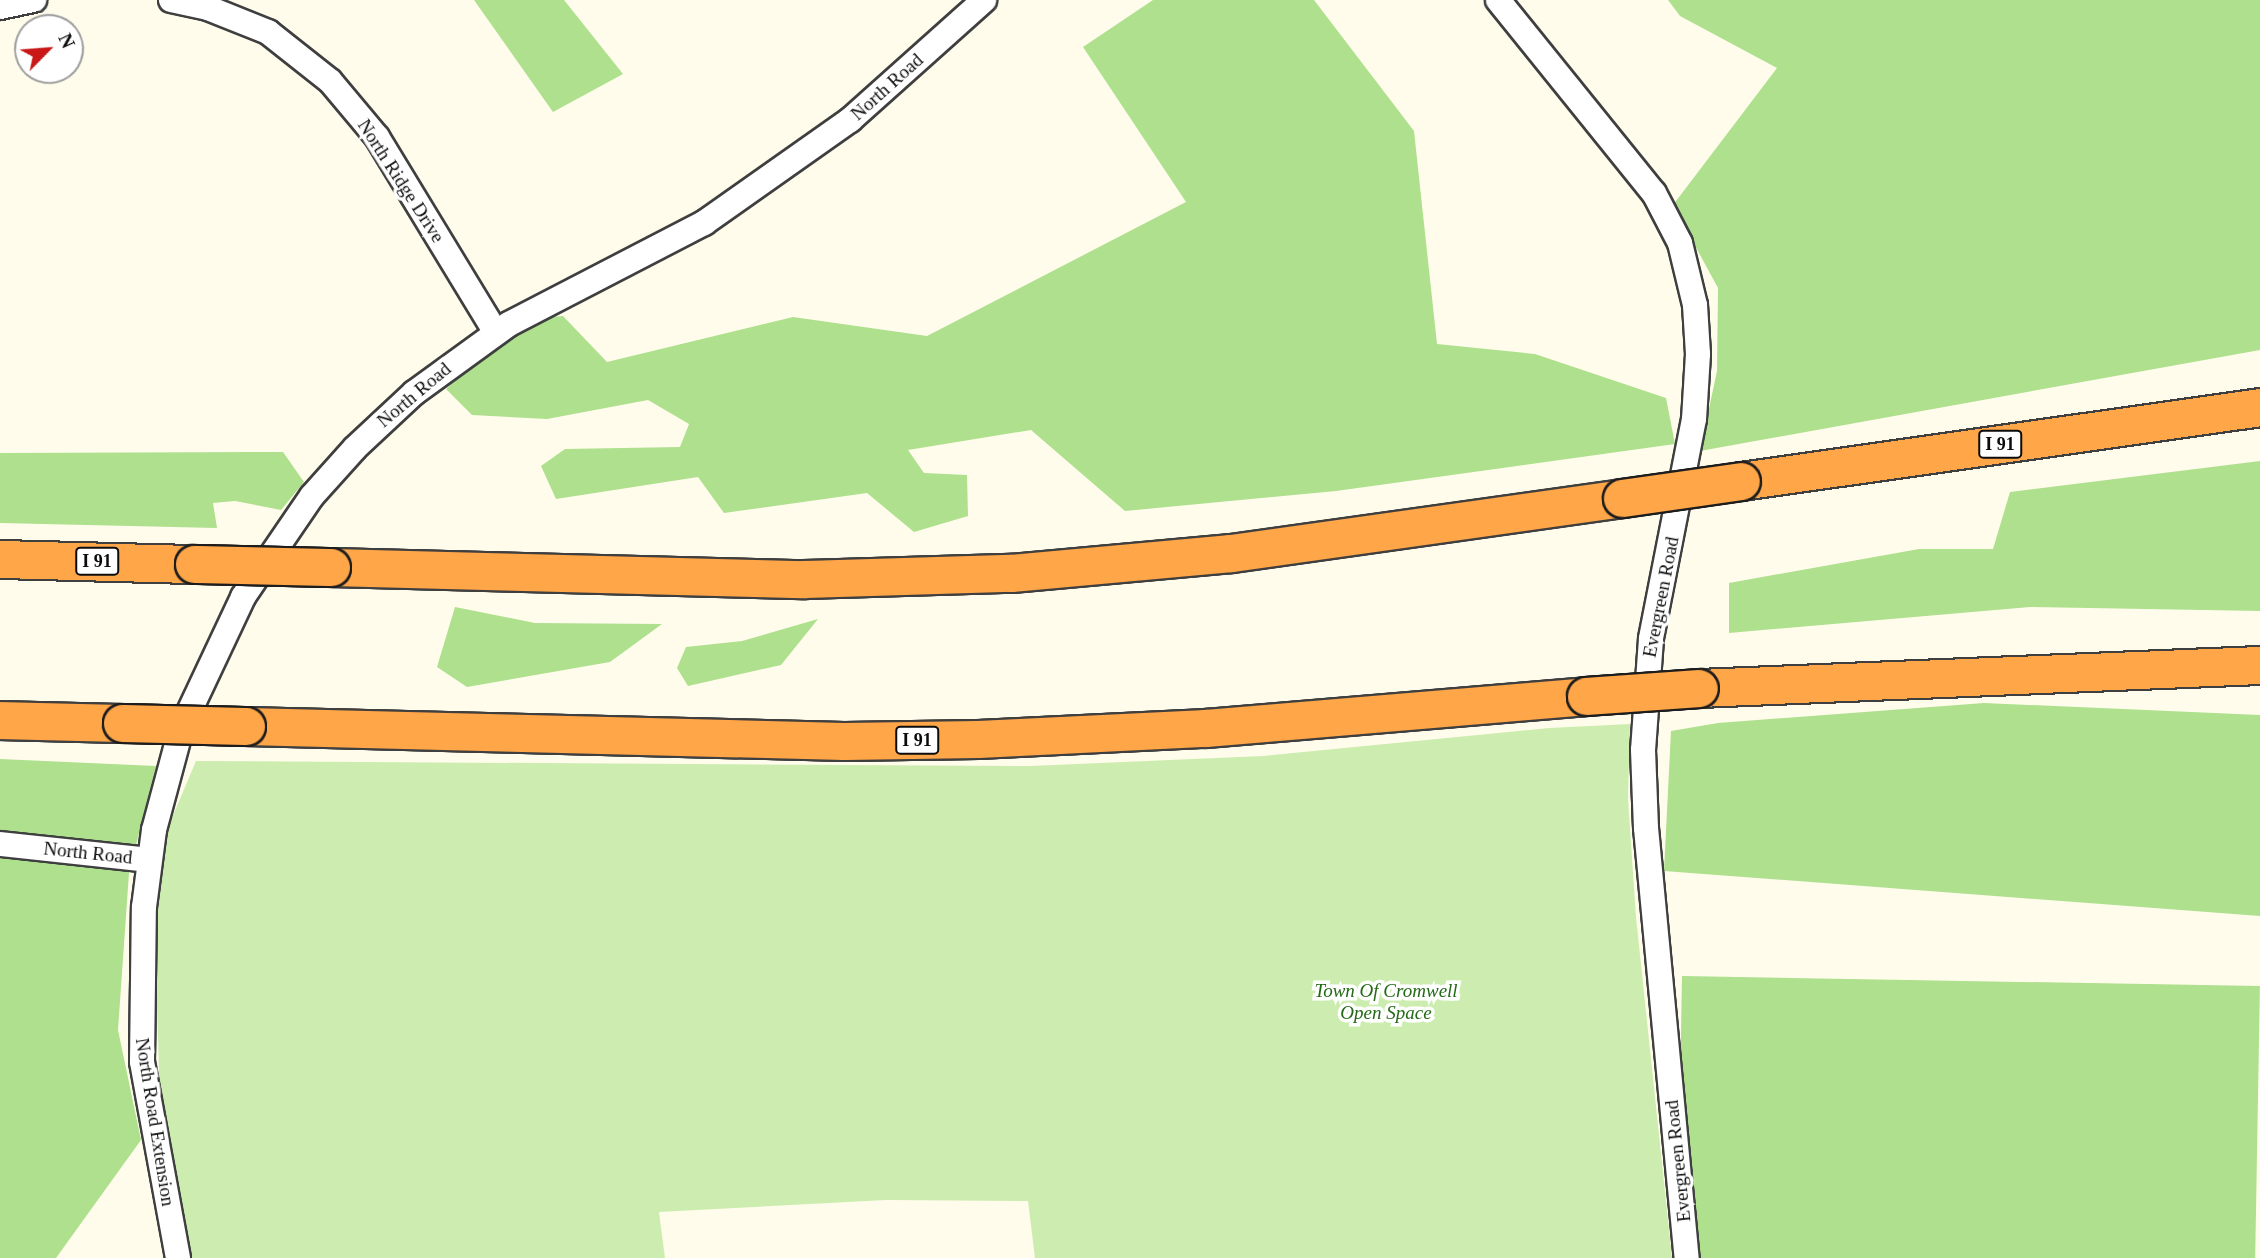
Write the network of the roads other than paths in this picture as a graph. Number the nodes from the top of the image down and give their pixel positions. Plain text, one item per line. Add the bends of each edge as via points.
1 (33, 0) edge
2 (171, 0) edge
3 (984, 0) edge
4 (1498, 0) edge
5 (0, 7) edge
6 (496, 332) junction
7 (2260, 407) edge
8 (0, 559) edge
9 (2260, 665) edge
10 (2182, 666) junction
11 (2260, 682) edge
12 (0, 720) edge
13 (0, 844) edge
14 (149, 860) junction
15 (178, 1258) edge
16 (1687, 1258) edge

1 - 5 street
2 - 6 street, North Ridge Drive via 208,8 268,32 330,81 377,136
3 - 6 street, North Road via 850,120 704,223
4 - 16 street, Evergreen Road via 1654,193 1680,243 1695,305 1694,419 1685,486 1651,639 1643,750 1648,855
6 - 14 street, North Road via 378,425 328,478 278,543 232,617 189,707 160,804
7 - 8 highway, I 91, bridge via 1231,553 1021,573 813,579
9 - 10 highway, I 91
10 - 11 highway
10 - 12 highway, I 91, bridge via 1699,688 1206,728 978,739 844,741
13 - 14 street, North Road
14 - 15 street, North Road Extension via 140,964 141,1044

